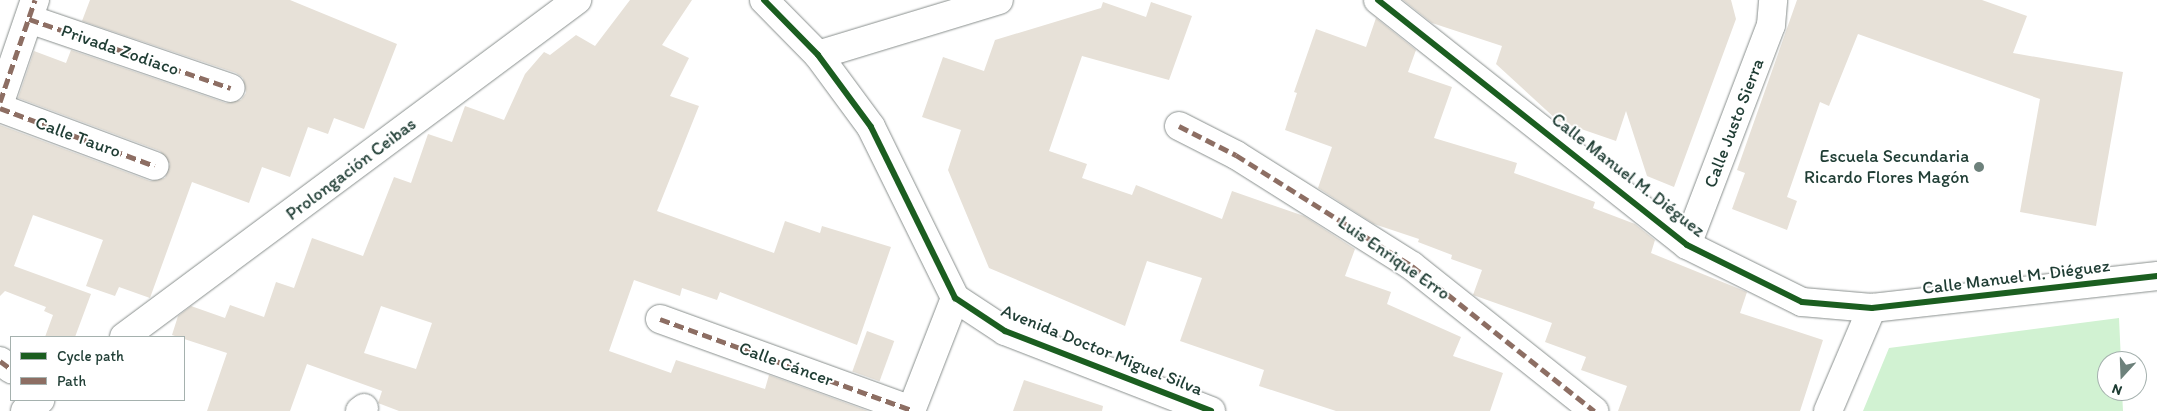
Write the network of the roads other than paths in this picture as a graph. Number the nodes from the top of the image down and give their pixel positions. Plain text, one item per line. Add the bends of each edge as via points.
1 (578, 0) edge
2 (764, 0) edge
3 (1000, 0) edge
4 (1378, 0) edge
5 (1773, 0) edge
6 (32, 10) edge
7 (818, 55) junction
8 (230, 88) dead end
9 (0, 102) edge
10 (0, 108) edge
11 (1179, 126) dead end
12 (155, 166) dead end
13 (1687, 245) junction
14 (2157, 276) edge
15 (955, 298) junction
16 (1872, 308) junction
17 (660, 319) dead end
18 (125, 336) edge
19 (0, 361) edge
20 (10, 369) edge
21 (39, 401) edge
22 (911, 410) edge
23 (25, 411) edge
24 (1211, 411) edge
25 (1594, 411) edge
26 (1828, 411) edge

1 - 18 street, Prolongación Ceibas
2 - 7 street
3 - 7 street
4 - 13 street, Calle Manuel M. Diéguez
5 - 13 street, Calle Justo Sierra via 1771,25
6 - 8 street, Privada Zodiaco
6 - 9 street
7 - 15 street via 871,127
10 - 12 street, Calle Tauro
11 - 25 street, Luis Enrique Erro via 1236,155 1412,266
13 - 16 street, Calle Manuel M. Diéguez via 1802,302
14 - 16 street, Calle Manuel M. Diéguez
15 - 22 street
15 - 24 street, Avenida Doctor Miguel Silva via 1005,331
16 - 26 street
17 - 22 street, Calle Cáncer
19 - 20 street
21 - 23 street

